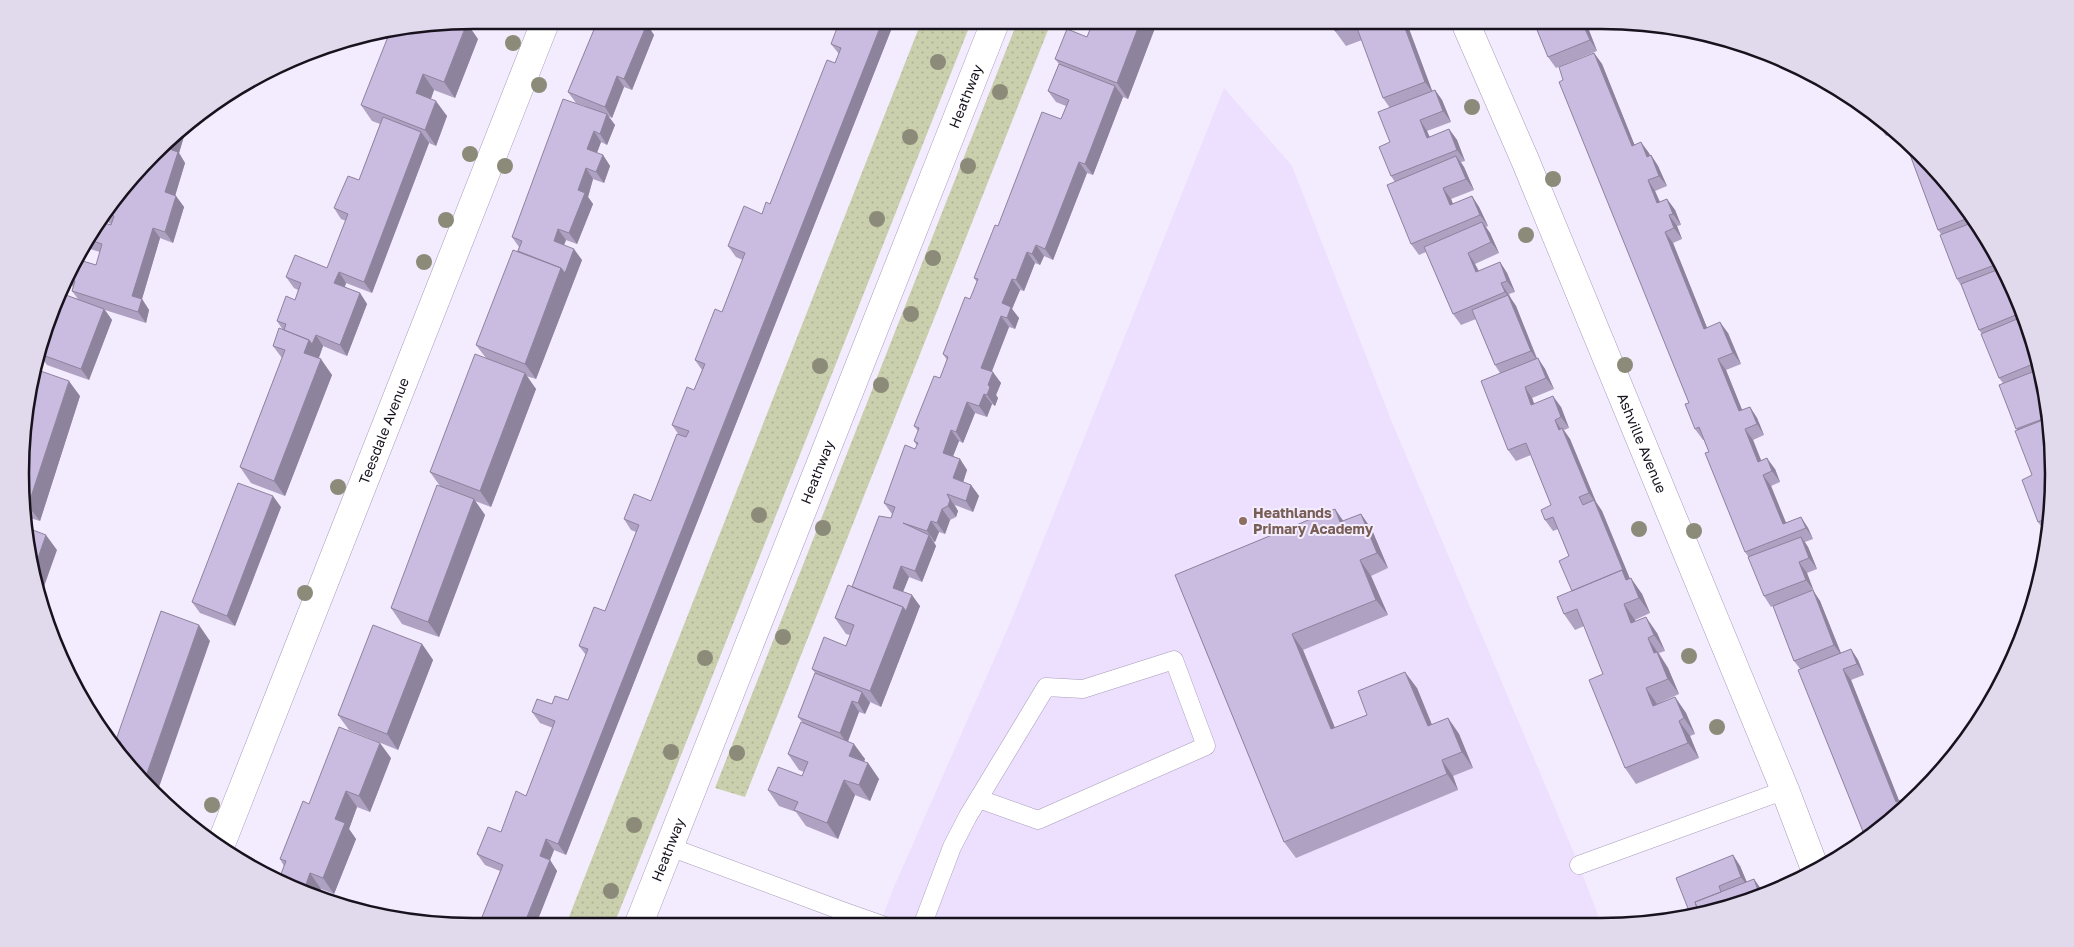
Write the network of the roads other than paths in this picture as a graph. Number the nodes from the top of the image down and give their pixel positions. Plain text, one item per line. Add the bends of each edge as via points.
1 (542, 29) edge
2 (992, 29) edge
3 (1468, 29) edge
4 (1785, 790) junction
5 (979, 799) junction
6 (222, 840) edge
7 (670, 847) junction
8 (1813, 864) edge
9 (1579, 865) dead end
10 (641, 918) edge
11 (861, 918) edge
12 (925, 918) edge

1 - 6 street, Teesdale Avenue
2 - 7 street, Heathway
3 - 4 street, Ashville Avenue
4 - 8 street, Ashville Avenue
4 - 9 lane
5 - 5 lane via 1046,687 1083,689 1174,660 1206,746 1038,820
5 - 12 lane via 952,847
7 - 10 street, Heathway
7 - 11 lane

